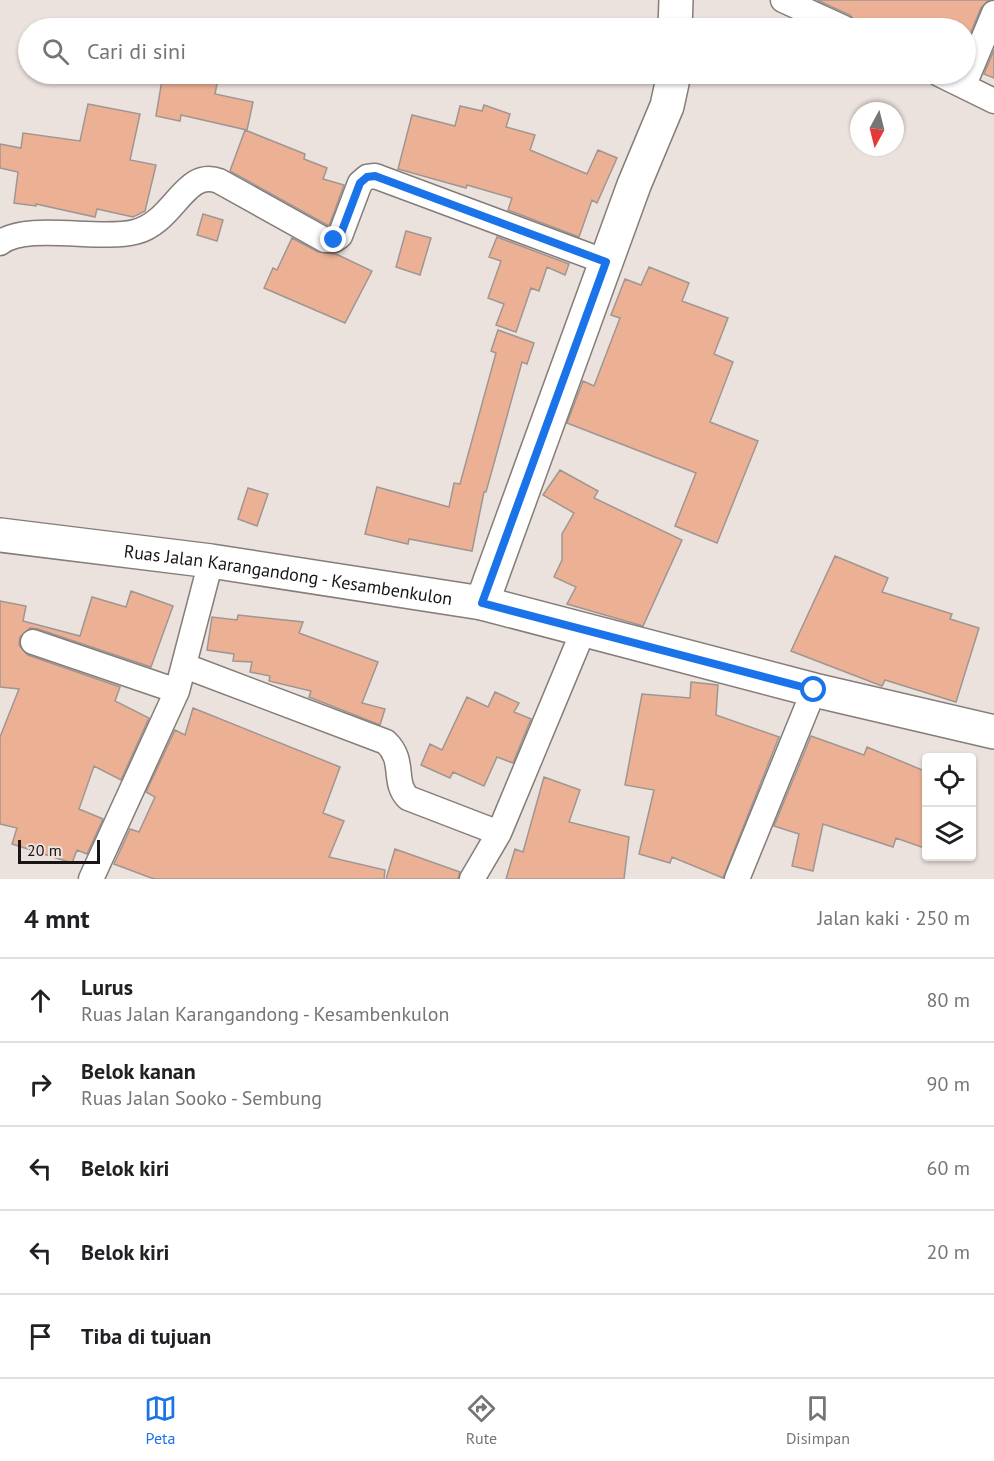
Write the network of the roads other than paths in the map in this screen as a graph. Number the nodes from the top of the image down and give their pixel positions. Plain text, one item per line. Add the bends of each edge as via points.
1 (676, 0) edge
2 (783, 0) edge
3 (994, 13) edge
4 (675, 18) edge
5 (822, 18) edge
6 (976, 56) edge
7 (672, 84) edge
8 (964, 85) edge
9 (994, 101) edge
10 (0, 243) edge
11 (606, 262) junction
12 (0, 536) edge
13 (211, 561) junction
14 (482, 603) junction
15 (584, 629) junction
16 (33, 642) dead end
17 (185, 666) junction
18 (814, 690) junction
19 (177, 691) junction
20 (994, 732) edge
21 (499, 833) junction
22 (91, 879) edge
23 (472, 879) edge
24 (737, 879) edge

1 - 4 main road
2 - 5 street
3 - 6 street
7 - 11 main road via 667,106
8 - 9 street
10 - 11 street via 6,238 30,234 105,235 142,230 161,219 190,184 205,178 219,181 324,240 334,240 340,236 360,183 371,176
11 - 14 main road
12 - 13 main road, Ruas Jalan Karangandong - Kesambenkulon
13 - 14 main road, Ruas Jalan Karangandong - Kesambenkulon
13 - 17 street
14 - 15 main road, Ruas Jalan Karangandong - Kesambenkulon
15 - 18 main road, Ruas Jalan Karangandong - Kesambenkulon
15 - 21 street
16 - 19 street
17 - 19 street
17 - 21 street via 386,742 398,758 402,791 408,798
18 - 20 main road, Ruas Jalan Karangandong - Kesambenkulon
18 - 24 street
19 - 22 street
21 - 23 street

